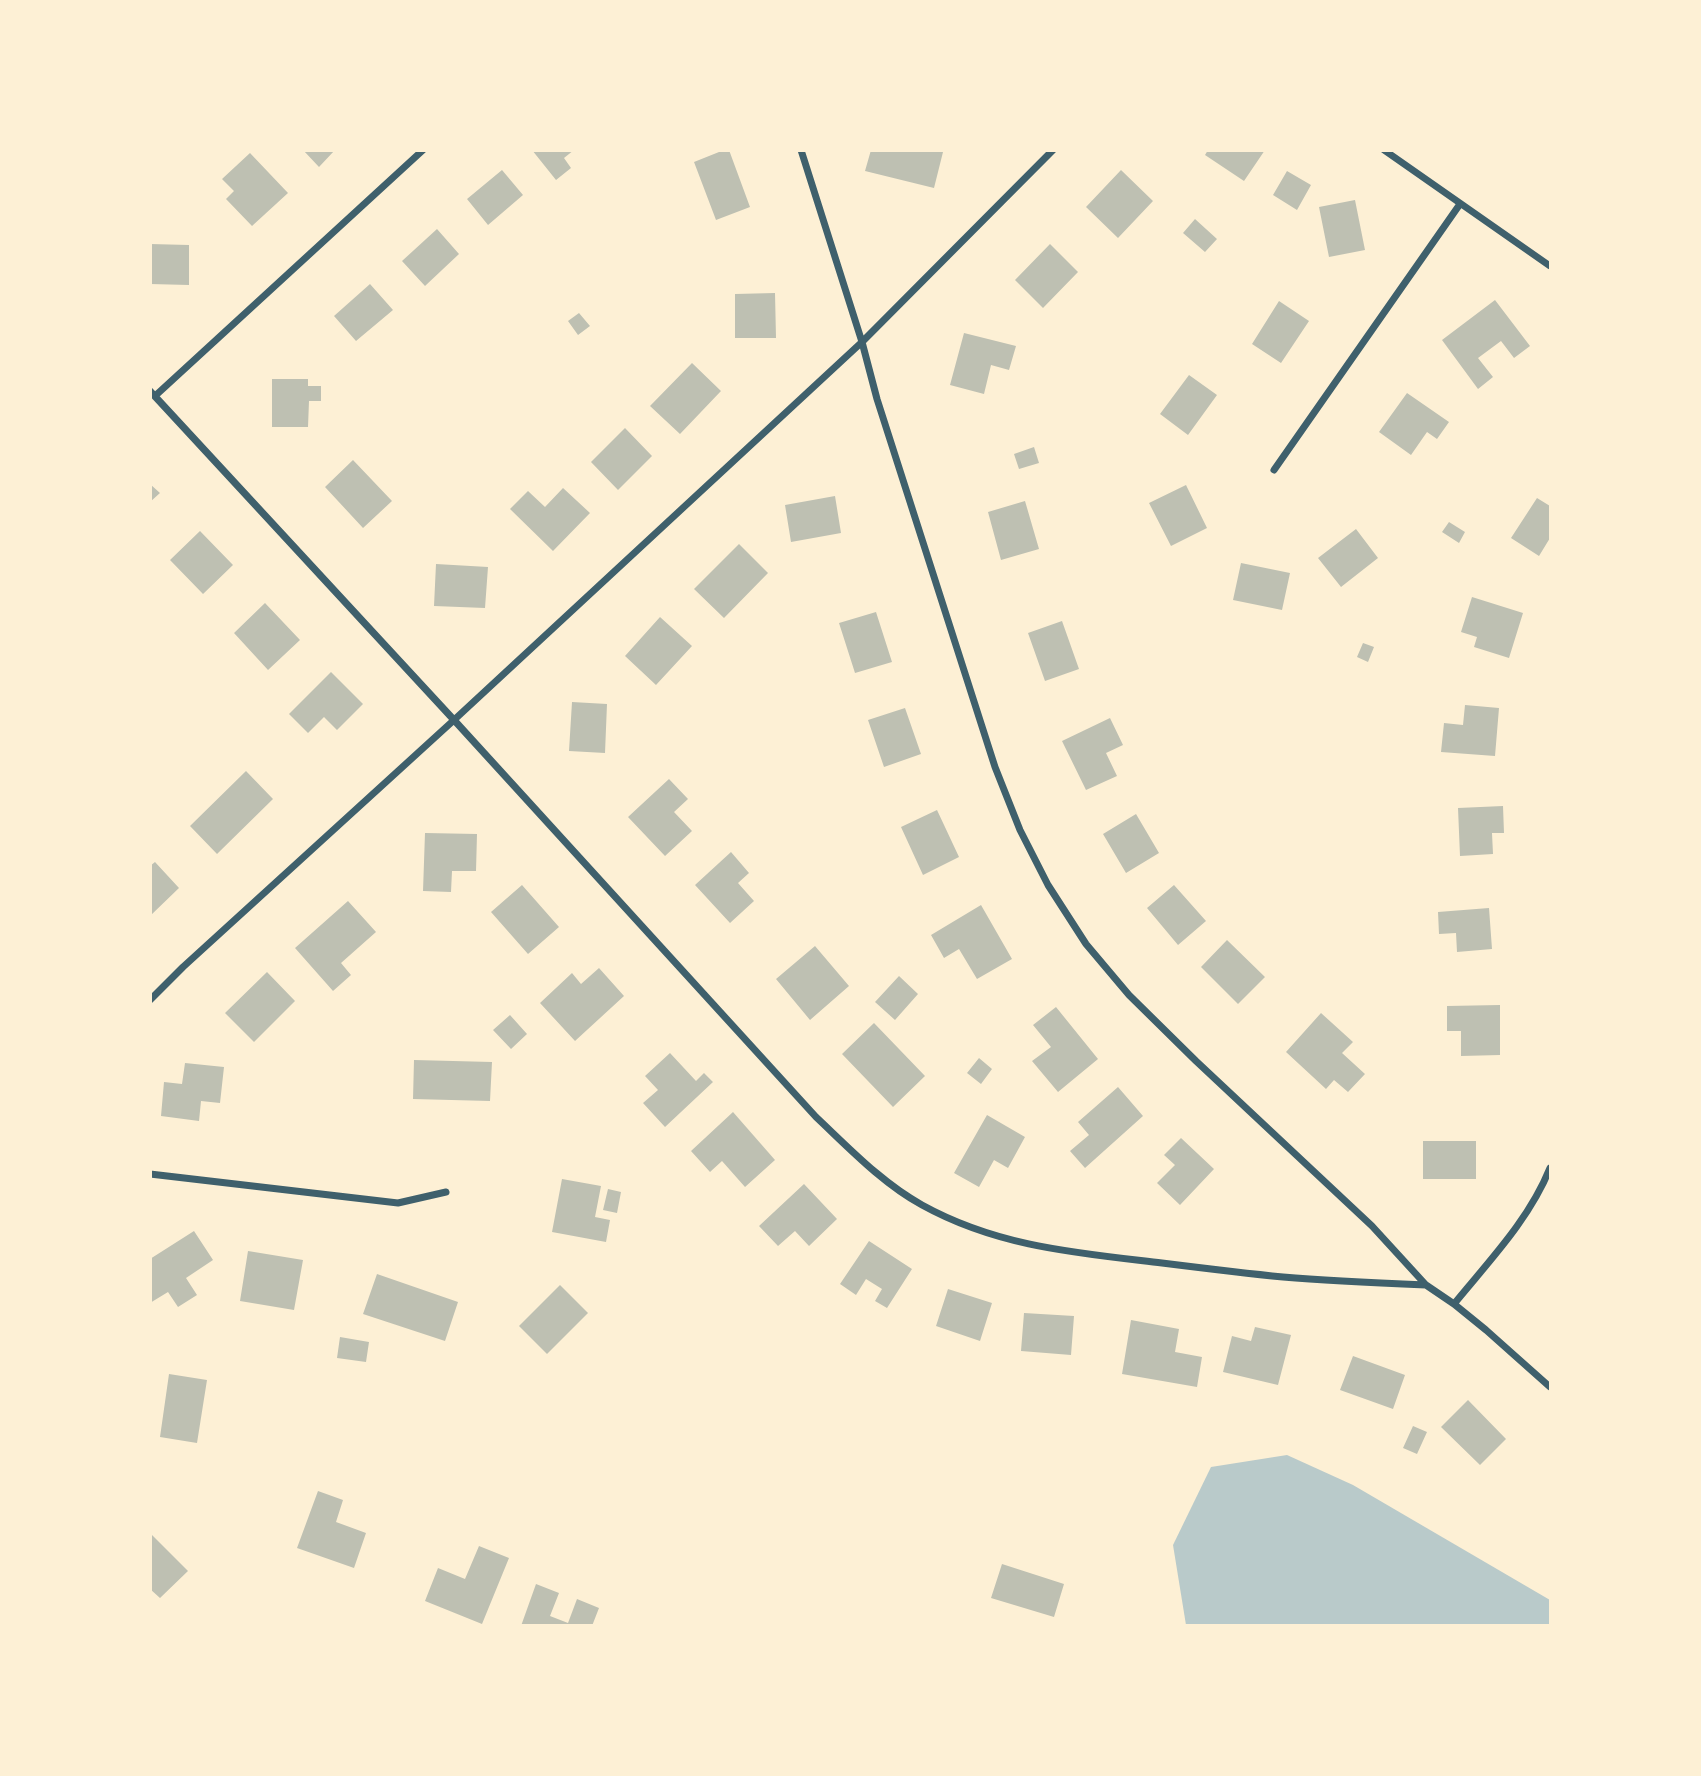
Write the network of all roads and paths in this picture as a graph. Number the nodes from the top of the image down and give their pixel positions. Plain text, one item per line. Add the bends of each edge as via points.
1 (423, 150) edge
2 (801, 150) edge
3 (1053, 150) edge
4 (1384, 150) edge
5 (1461, 204) junction
6 (1550, 266) edge
7 (862, 342) junction
8 (153, 393) edge
9 (1275, 470) dead end
10 (454, 720) junction
11 (150, 1000) edge
12 (1550, 1168) edge
13 (150, 1174) edge
14 (446, 1192) dead end
15 (1426, 1285) junction
16 (1454, 1304) junction
17 (1550, 1387) edge

1 - 8 street
2 - 7 street
3 - 7 street
4 - 5 street
5 - 6 street
5 - 9 street
7 - 10 street
7 - 15 street via 995,767 1048,885 1086,944 1129,995 1372,1226
8 - 10 street
10 - 11 street
10 - 15 street via 816,1117 873,1170 919,1204 986,1234 1079,1254 1283,1277
12 - 16 street via 1523,1218
13 - 14 street via 398,1203
15 - 16 street
16 - 17 street

